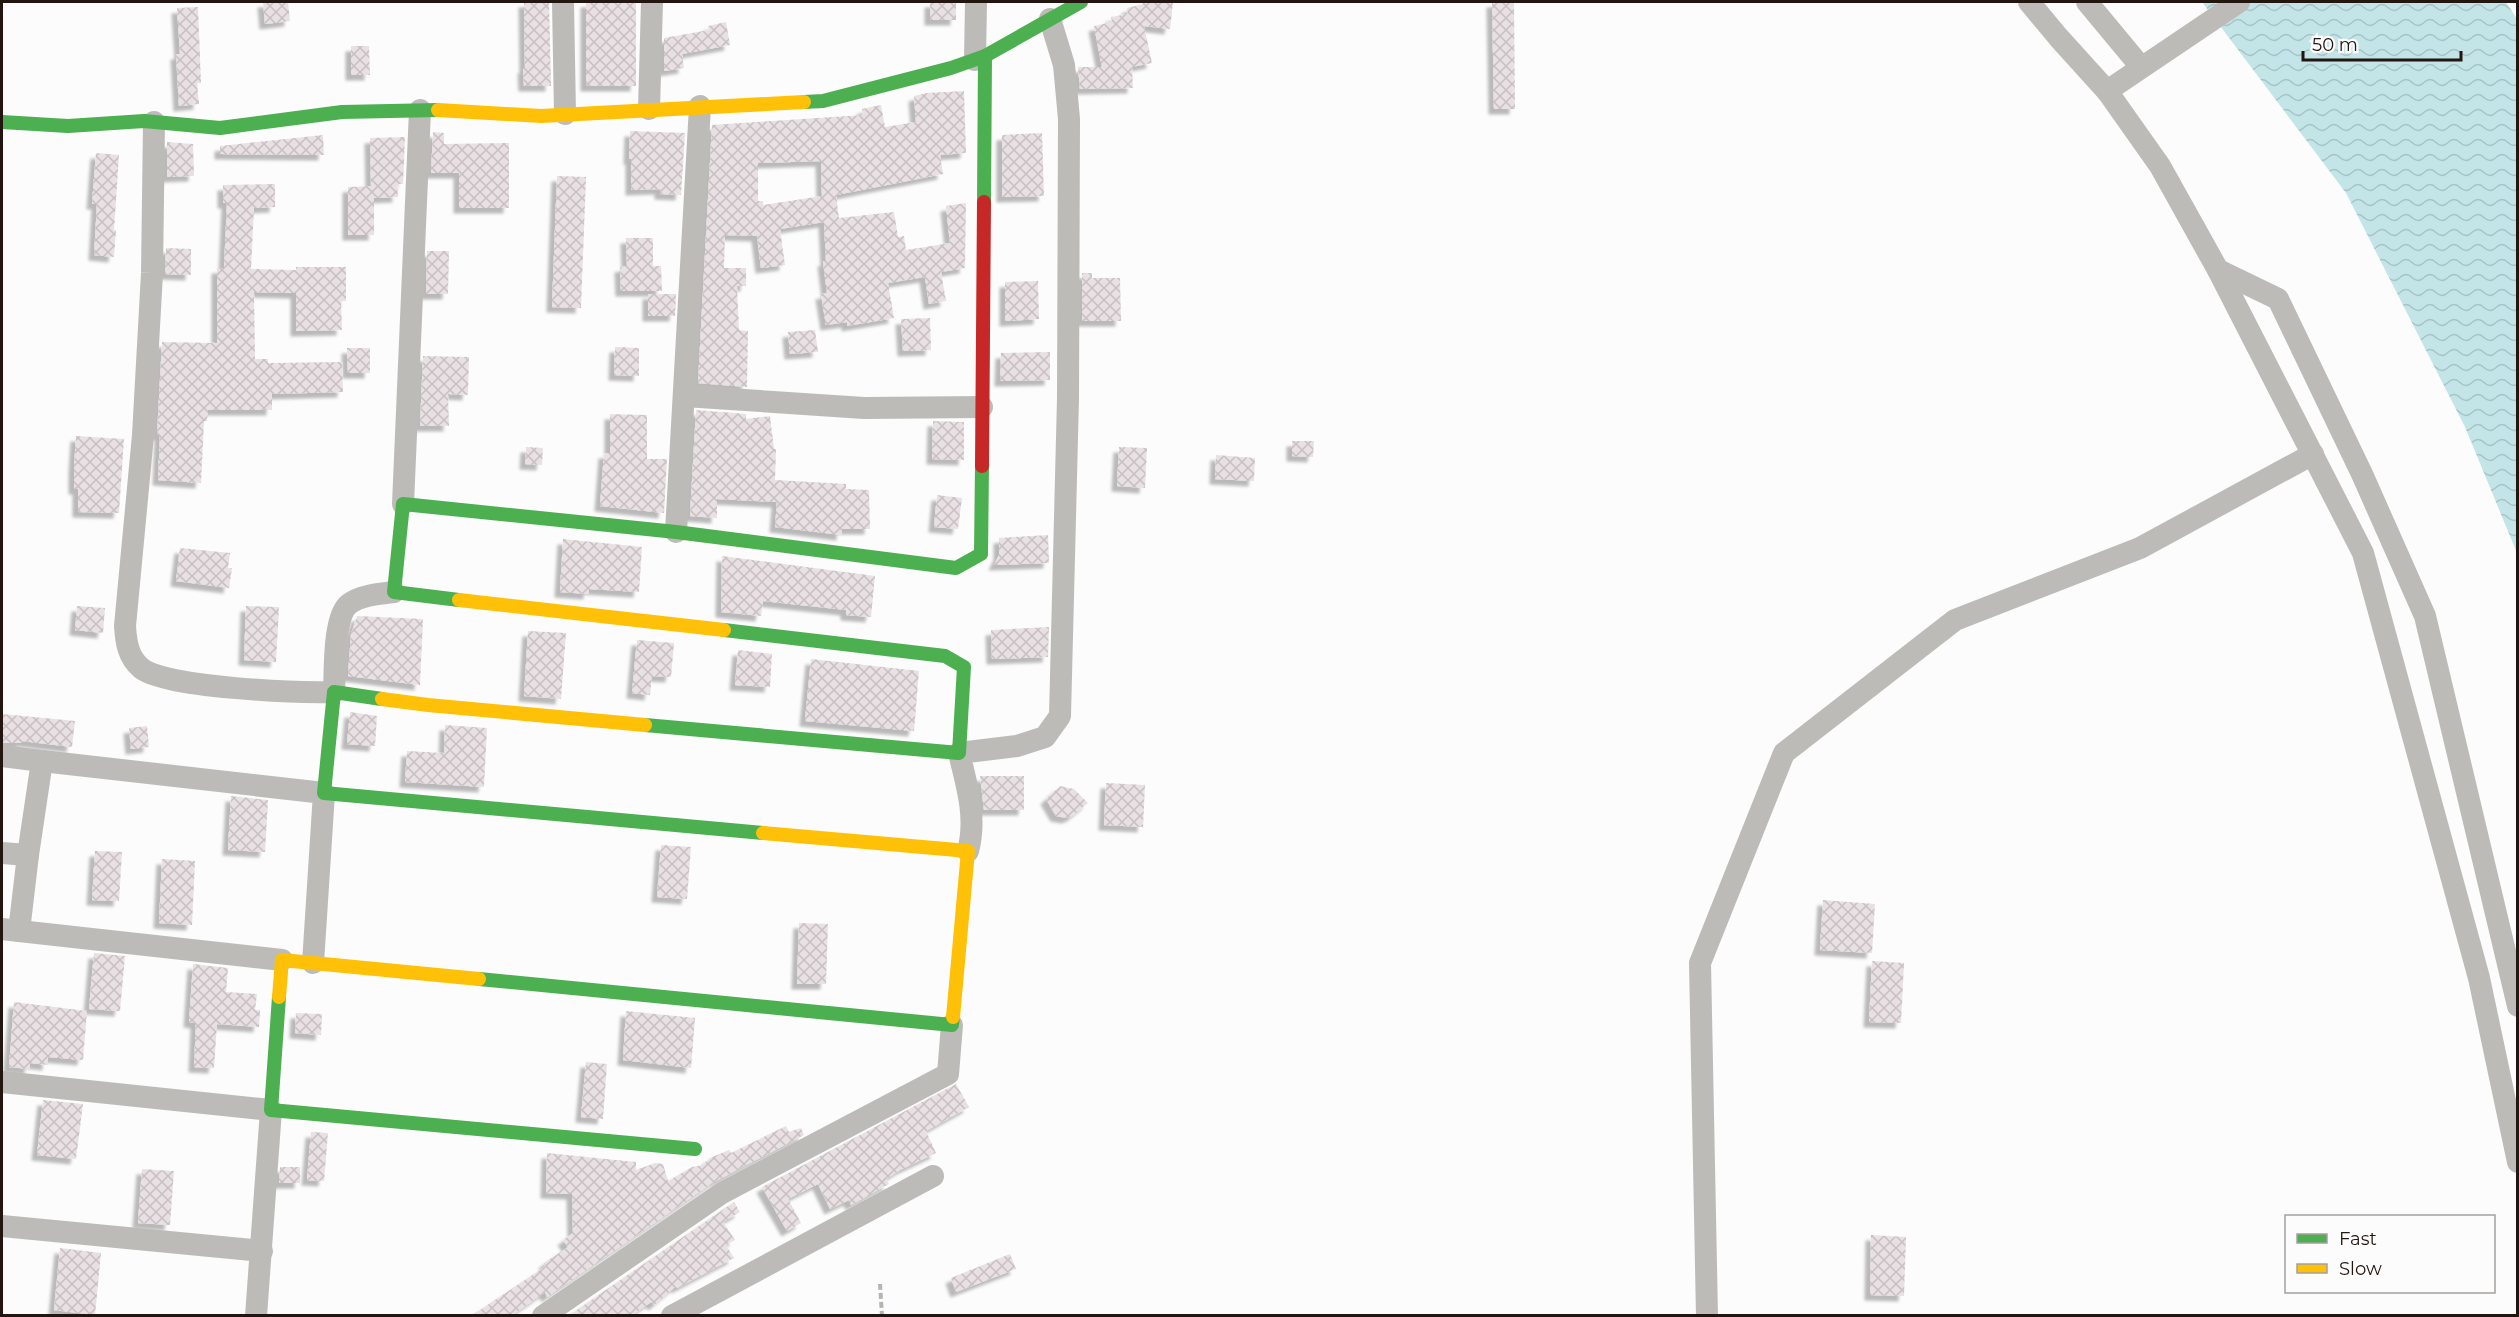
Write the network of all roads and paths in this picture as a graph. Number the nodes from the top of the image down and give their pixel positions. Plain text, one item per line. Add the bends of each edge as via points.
1 (563, 2) edge
2 (652, 2) edge
3 (976, 2) edge
4 (1082, 2) edge
5 (2029, 2) edge
6 (2087, 2) edge
7 (2239, 2) edge
8 (1050, 19) junction
9 (980, 58) junction
10 (2141, 67) junction
11 (2107, 91) junction
12 (700, 106) junction
13 (420, 110) junction
14 (649, 110) junction
15 (564, 114) junction
16 (2, 122) edge
17 (154, 122) junction
18 (2218, 270) junction
19 (684, 396) junction
20 (982, 407) junction
21 (2313, 454) junction
22 (403, 504) junction
23 (676, 532) junction
24 (394, 592) junction
25 (334, 692) junction
26 (959, 753) junction
27 (2, 756) edge
28 (42, 761) junction
29 (324, 793) junction
30 (968, 851) junction
31 (2, 853) edge
32 (28, 855) junction
33 (10, 930) edge
34 (282, 960) junction
35 (313, 963) junction
36 (2517, 1006) edge
37 (952, 1025) junction
38 (2, 1082) edge
39 (271, 1110) junction
40 (695, 1149) dead end
41 (2517, 1161) edge
42 (933, 1176) dead end
43 (2, 1226) edge
44 (262, 1251) junction
45 (880, 1284) dead end
46 (256, 1316) edge
47 (543, 1316) edge
48 (672, 1316) edge
49 (882, 1316) edge
50 (1707, 1316) edge

1 - 15 street
2 - 14 street
3 - 9 street
4 - 8 street
5 - 11 street
6 - 10 street
7 - 10 street
8 - 9 street
8 - 26 street via 1064,65 1069,119 1068,398 1060,716 1045,737 1017,746
9 - 12 street via 823,101
9 - 20 street
10 - 11 street
11 - 18 street via 2160,166
12 - 14 street
12 - 19 street
13 - 15 street
13 - 17 street via 342,112 220,128
13 - 22 street
14 - 15 street
16 - 17 street via 68,126
17 - 25 street via 152,273 126,644 142,668 174,680 285,693
18 - 21 street
18 - 36 street via 2278,299 2425,616
19 - 20 street via 864,408
19 - 23 street
20 - 23 street via 981,554 956,568
21 - 41 street via 2363,553 2479,978
21 - 50 street via 2140,548 1955,620 1784,753 1700,963
22 - 23 street
22 - 24 street
24 - 25 street via 362,597 347,605 340,621
24 - 26 street via 945,656 964,667
25 - 26 street via 428,705
25 - 29 street
26 - 30 street via 973,832
27 - 28 street
28 - 29 street
28 - 32 street
29 - 30 street
29 - 35 street
30 - 37 street
31 - 32 street
32 - 33 street
33 - 34 street
34 - 35 street
34 - 39 street
35 - 37 street
37 - 47 street via 948,1074 722,1193
38 - 39 street
39 - 40 street
39 - 44 street
42 - 48 street
43 - 44 street
44 - 46 street
45 - 49 path

